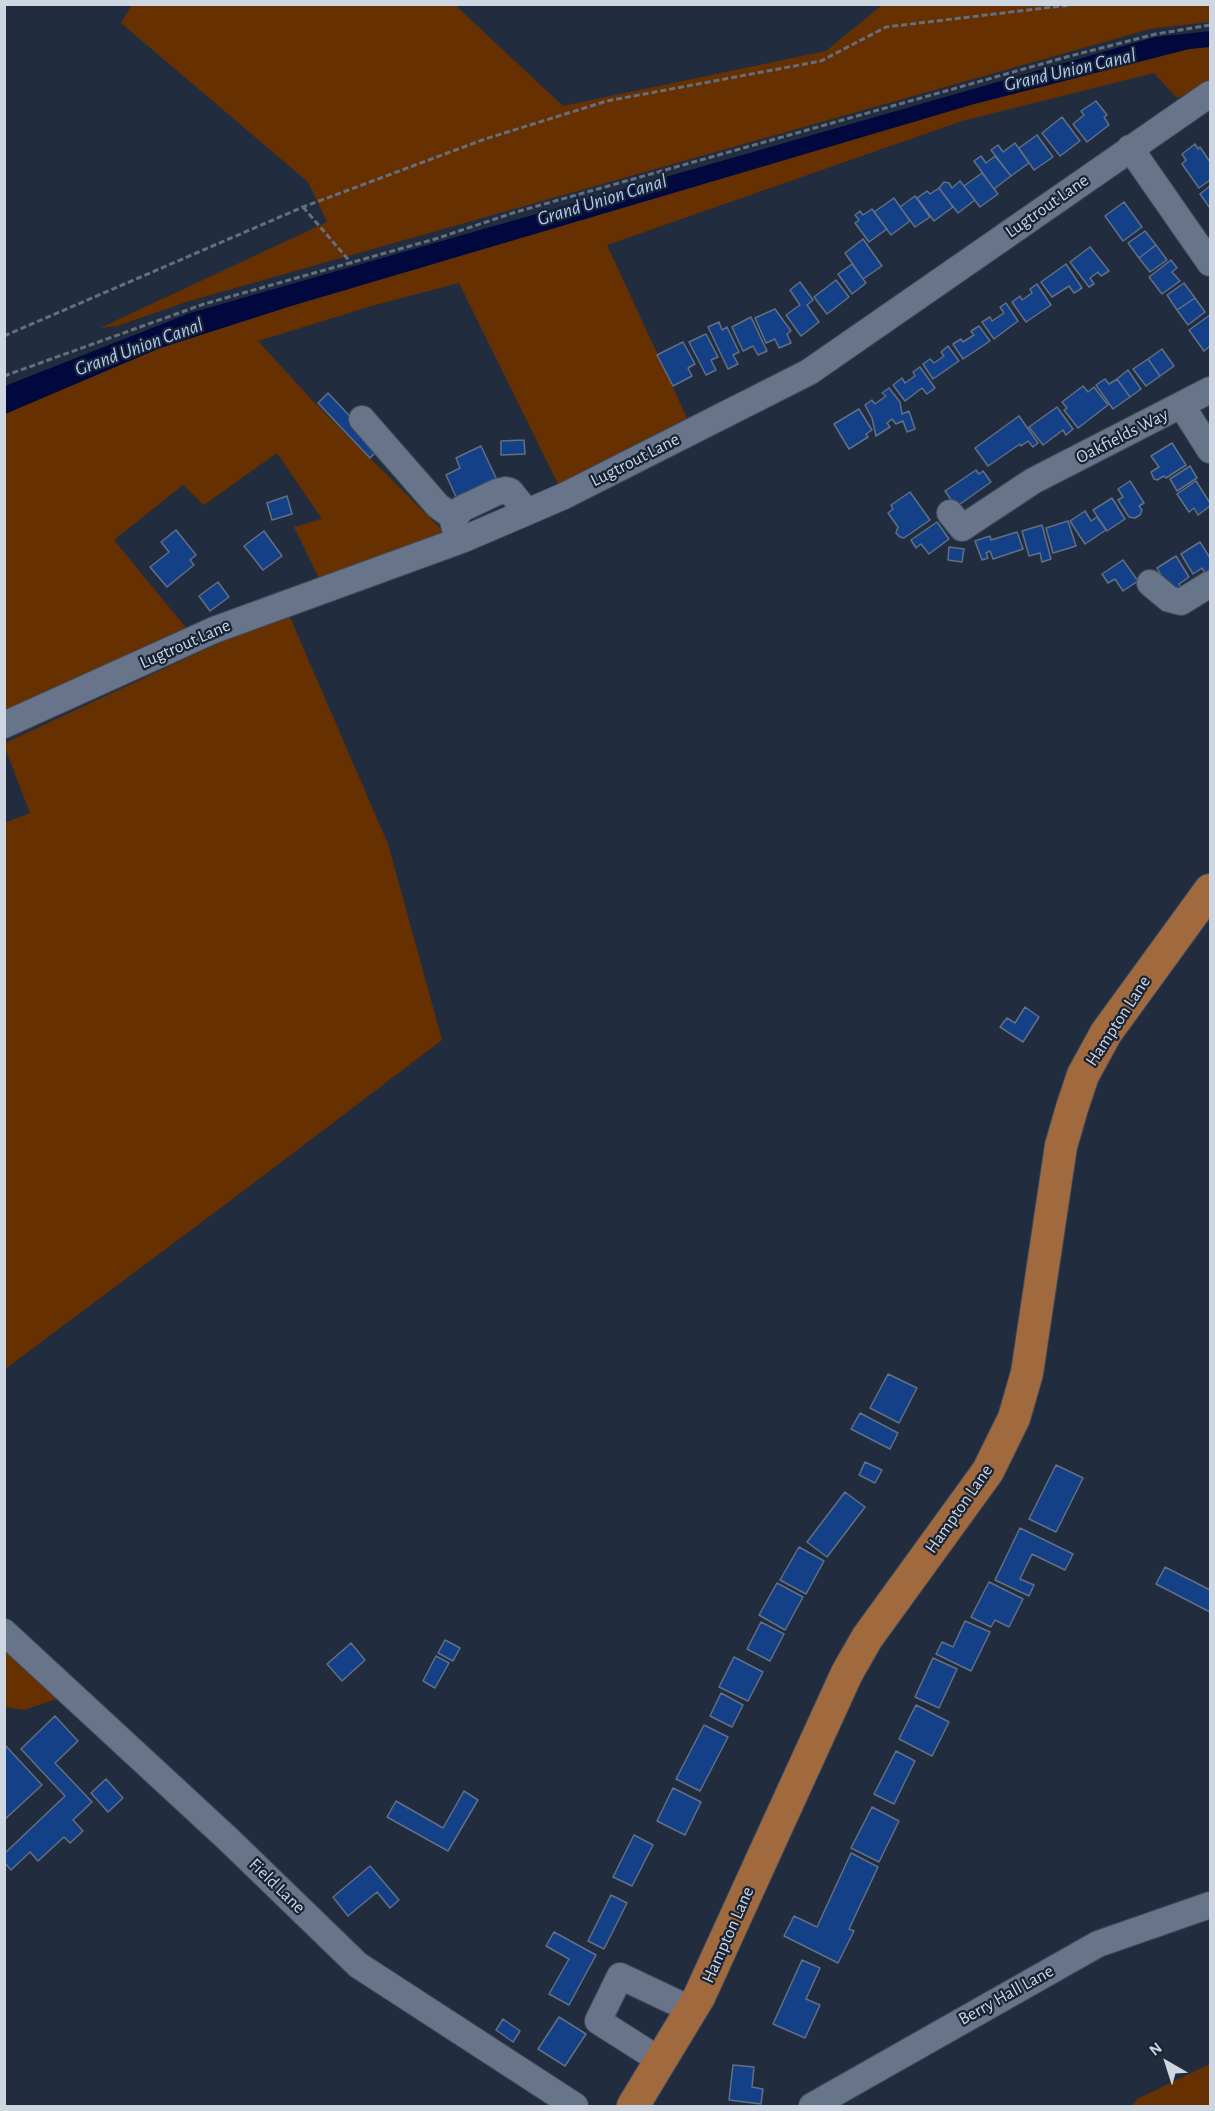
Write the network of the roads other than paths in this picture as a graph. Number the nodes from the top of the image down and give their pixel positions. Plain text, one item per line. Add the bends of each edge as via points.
1 (1210, 94) edge
2 (1130, 148) junction
3 (1210, 262) edge
4 (1210, 390) edge
5 (1182, 406) junction
6 (362, 419) dead end
7 (1210, 450) edge
8 (950, 513) dead end
9 (457, 530) junction
10 (1150, 583) dead end
11 (1210, 584) edge
12 (4, 725) edge
13 (1210, 890) edge
14 (4, 1632) edge
15 (1210, 1905) edge
16 (692, 2010) junction
17 (661, 2061) junction
18 (575, 2106) edge
19 (633, 2106) edge
20 (812, 2106) edge

1 - 2 street, Lugtrout Lane
2 - 3 street
2 - 9 street, Lugtrout Lane via 809,372 564,496 527,512
4 - 5 street, Oakfields Way
5 - 7 street
5 - 8 street, Oakfields Way via 1033,481 962,528
6 - 9 street
9 - 12 street, Lugtrout Lane via 214,630
10 - 11 street via 1169,599 1180,602
13 - 16 main road, Hampton Lane via 1106,1033 1083,1075 1061,1146 1027,1373 1014,1418 988,1471 874,1628 847,1673
14 - 18 street, Field Lane via 230,1840 358,1965
15 - 20 street, Berry Hall Lane via 1098,1944
16 - 17 main road, Hampton Lane
16 - 17 street via 620,1976 598,2021
17 - 19 main road, Hampton Lane

